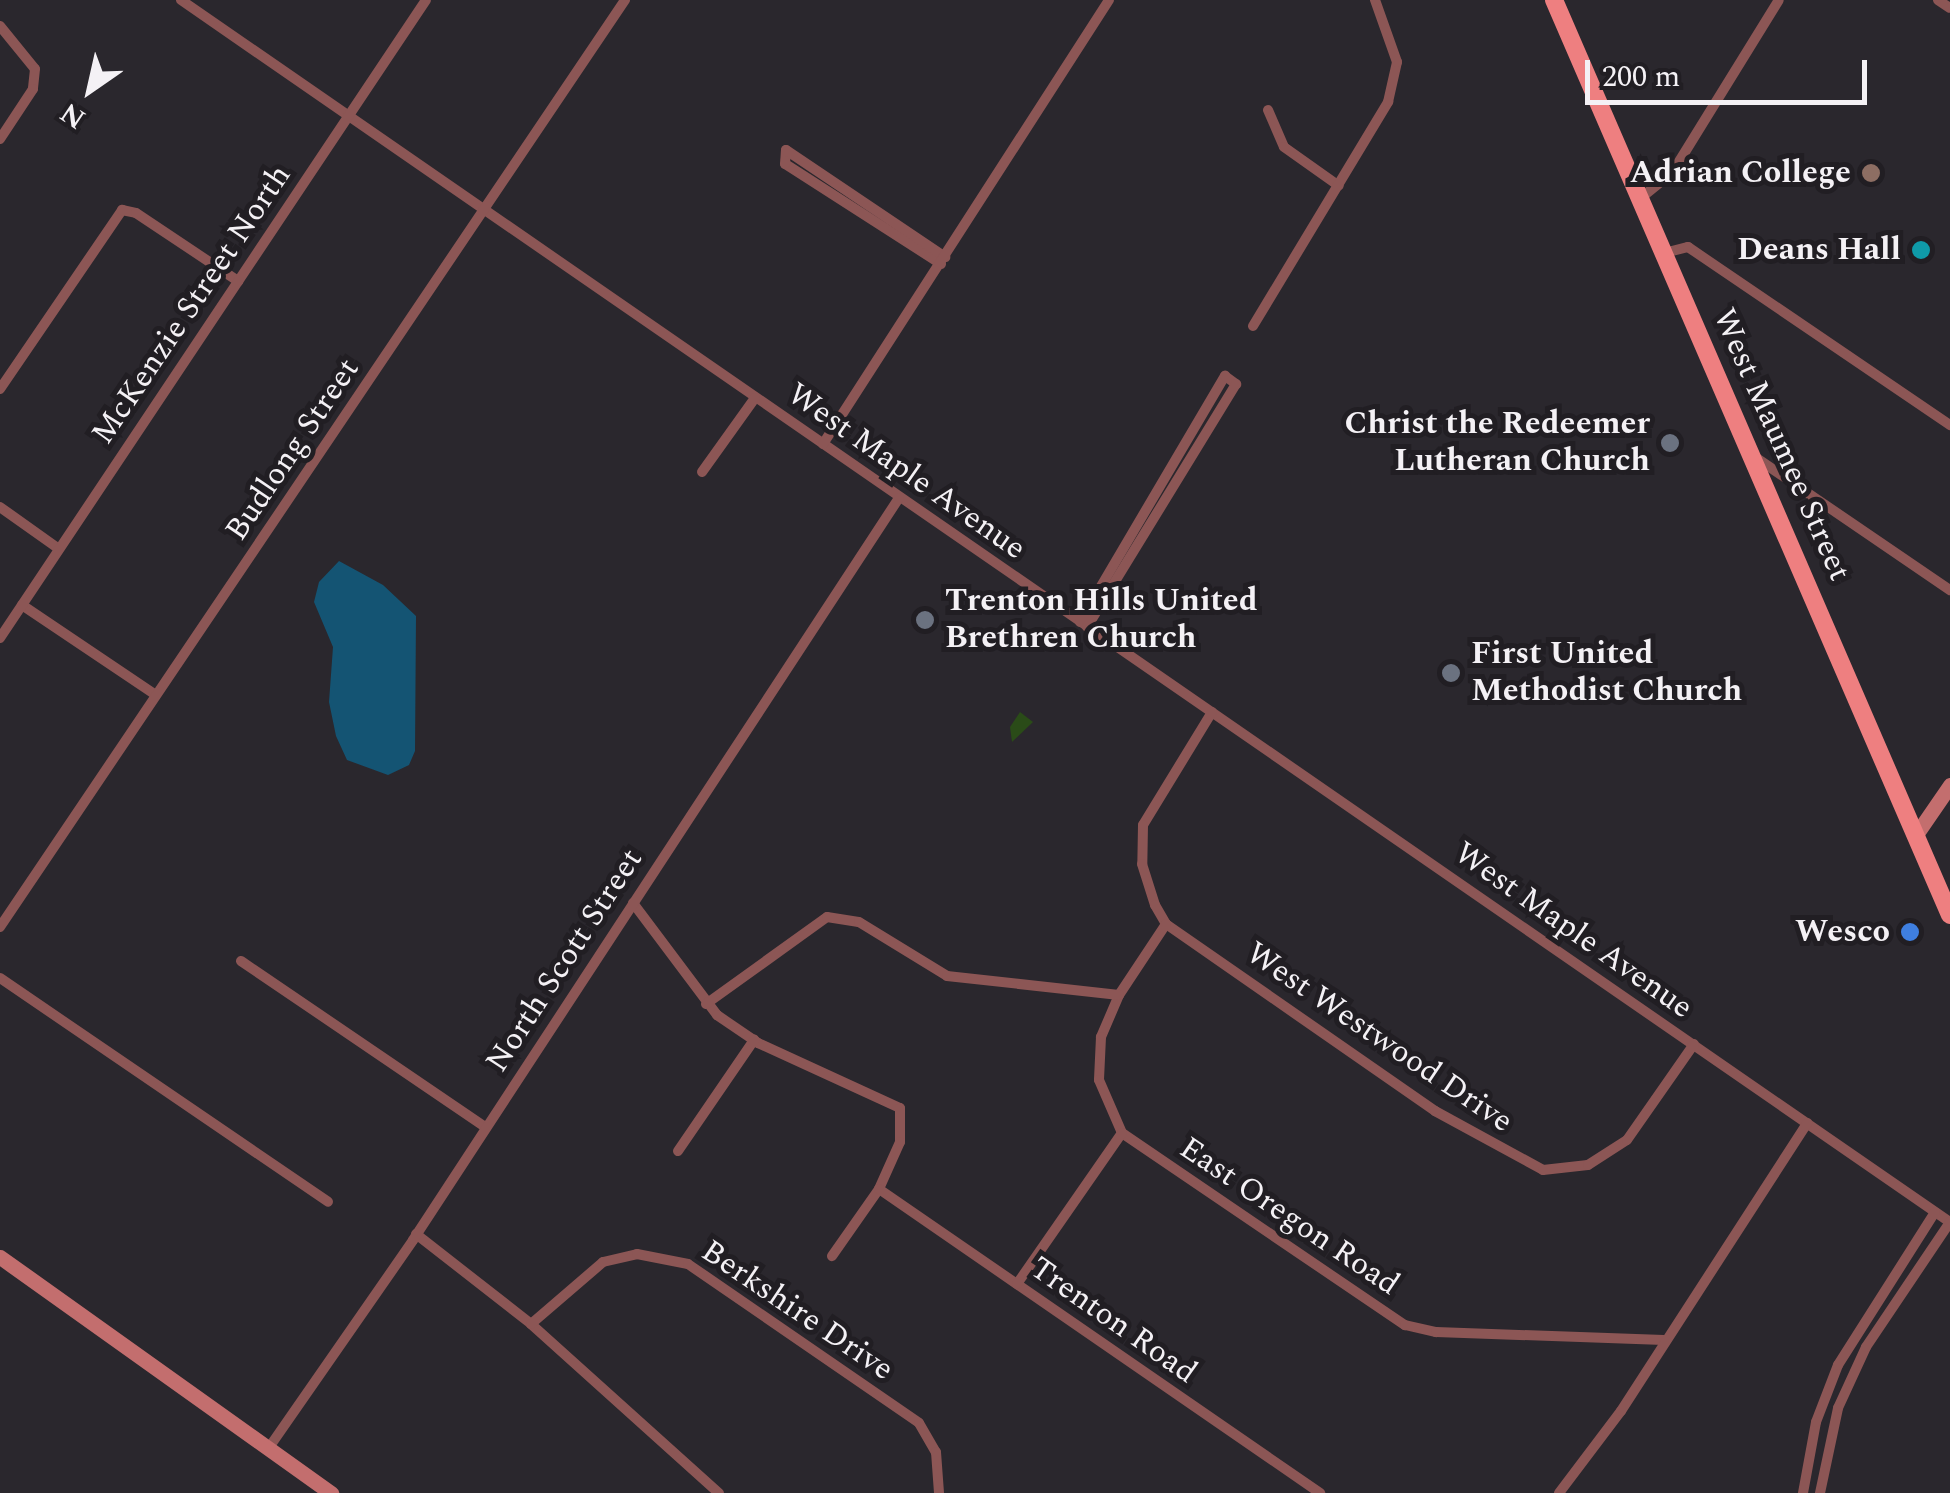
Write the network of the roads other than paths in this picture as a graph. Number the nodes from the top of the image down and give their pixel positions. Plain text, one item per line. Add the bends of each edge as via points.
1 (181, 0) edge
2 (426, 0) edge
3 (625, 0) edge
4 (1109, 0) edge
5 (1376, 0) edge
6 (1554, 0) edge
7 (1779, 0) edge
8 (1938, 0) edge
9 (196, 4) edge
10 (1950, 8) edge
11 (0, 26) edge
12 (1268, 110) dead end
13 (349, 114) junction
14 (0, 139) edge
15 (1339, 186) junction
16 (850, 189) junction
17 (1642, 197) junction
18 (841, 202) junction
19 (485, 208) junction
20 (1664, 254) junction
21 (943, 260) junction
22 (238, 281) junction
23 (1253, 326) dead end
24 (0, 390) edge
25 (755, 398) junction
26 (1950, 426) edge
27 (823, 444) junction
28 (1181, 444) junction
29 (1192, 450) junction
30 (1752, 455) junction
31 (702, 472) dead end
32 (899, 498) junction
33 (0, 507) edge
34 (1145, 530) junction
35 (59, 549) junction
36 (1950, 590) edge
37 (22, 605) junction
38 (1083, 624) junction
39 (0, 638) edge
40 (156, 695) junction
41 (1212, 712) junction
42 (1950, 785) edge
43 (1916, 836) junction
44 (633, 902) junction
45 (1950, 915) edge
46 (1166, 924) junction
47 (0, 927) edge
48 (242, 961) dead end
49 (0, 978) edge
50 (1118, 995) junction
51 (706, 1004) junction
52 (754, 1040) junction
53 (1694, 1044) junction
54 (1807, 1123) junction
55 (485, 1128) junction
56 (1122, 1133) junction
57 (678, 1151) dead end
58 (879, 1189) junction
59 (328, 1202) dead end
60 (1934, 1212) junction
61 (1950, 1222) edge
62 (415, 1237) junction
63 (832, 1256) dead end
64 (0, 1257) edge
65 (1016, 1284) junction
66 (531, 1324) junction
67 (1664, 1340) junction
68 (1835, 1372) junction
69 (1852, 1378) junction
70 (268, 1449) junction
71 (331, 1493) edge
72 (718, 1493) edge
73 (942, 1493) edge
74 (1320, 1493) edge
75 (1559, 1493) edge
76 (1804, 1493) edge
77 (1820, 1493) edge

1 - 9 street, West Maple Avenue
2 - 13 street, McKenzie Street North
3 - 19 street, Budlong Street
4 - 21 street
5 - 15 street via 1397,74
6 - 17 main road, West Maumee Street
7 - 17 street via 1672,173
8 - 10 street
9 - 13 street, West Maple Avenue
11 - 14 street via 35,68 33,89
12 - 15 street via 1284,147
13 - 19 street, West Maple Avenue
13 - 22 street, McKenzie Street North
15 - 23 street
16 - 18 street
16 - 18 street via 786,150 785,164
16 - 21 street
17 - 20 main road, West Maumee Street
18 - 21 street
19 - 25 street, West Maple Avenue
19 - 40 street, Budlong Street
20 - 26 street via 1688,247
20 - 30 main road, West Maumee Street
21 - 27 street
22 - 24 street via 122,210
22 - 35 street, McKenzie Street North
25 - 27 street, West Maple Avenue
25 - 31 street
27 - 32 street, West Maple Avenue
28 - 29 street
28 - 29 street via 1225,376 1236,384
28 - 34 street
29 - 34 street
30 - 36 street
30 - 43 main road, West Maumee Street
32 - 38 street, West Maple Avenue
32 - 44 street, North Scott Street
33 - 35 street
34 - 38 street
35 - 37 street, McKenzie Street North
37 - 39 street, McKenzie Street North
37 - 40 street
38 - 41 street, West Maple Avenue
40 - 47 street, Budlong Street
41 - 46 street via 1154,798 1143,826 1142,864
41 - 53 street, West Maple Avenue
42 - 43 street
43 - 45 main road, West Maumee Street
44 - 51 street
44 - 55 street, North Scott Street
46 - 50 street
46 - 53 street, West Westwood Drive via 1435,1111 1543,1170 1611,1155
48 - 55 street
49 - 59 street
50 - 51 street via 947,976 859,922 827,917
50 - 56 street via 1105,1022 1098,1065
51 - 52 street
52 - 57 street
52 - 58 street via 900,1108 900,1142
53 - 54 street, West Maple Avenue
54 - 60 street, West Maple Avenue
54 - 67 street
55 - 62 street, North Scott Street
56 - 65 street
56 - 67 street, East Oregon Road via 1405,1325 1436,1332
58 - 63 street
58 - 65 street, Trenton Road
60 - 61 street, West Maple Avenue
60 - 68 street
61 - 69 street
62 - 66 street
62 - 70 street, North Scott Street
64 - 70 street
65 - 74 street, Trenton Road
66 - 72 street
66 - 73 street, Berkshire Drive via 602,1262 638,1254 688,1264 919,1422 936,1452
67 - 75 street
68 - 69 street
68 - 76 street via 1816,1422
69 - 77 street
70 - 71 street

